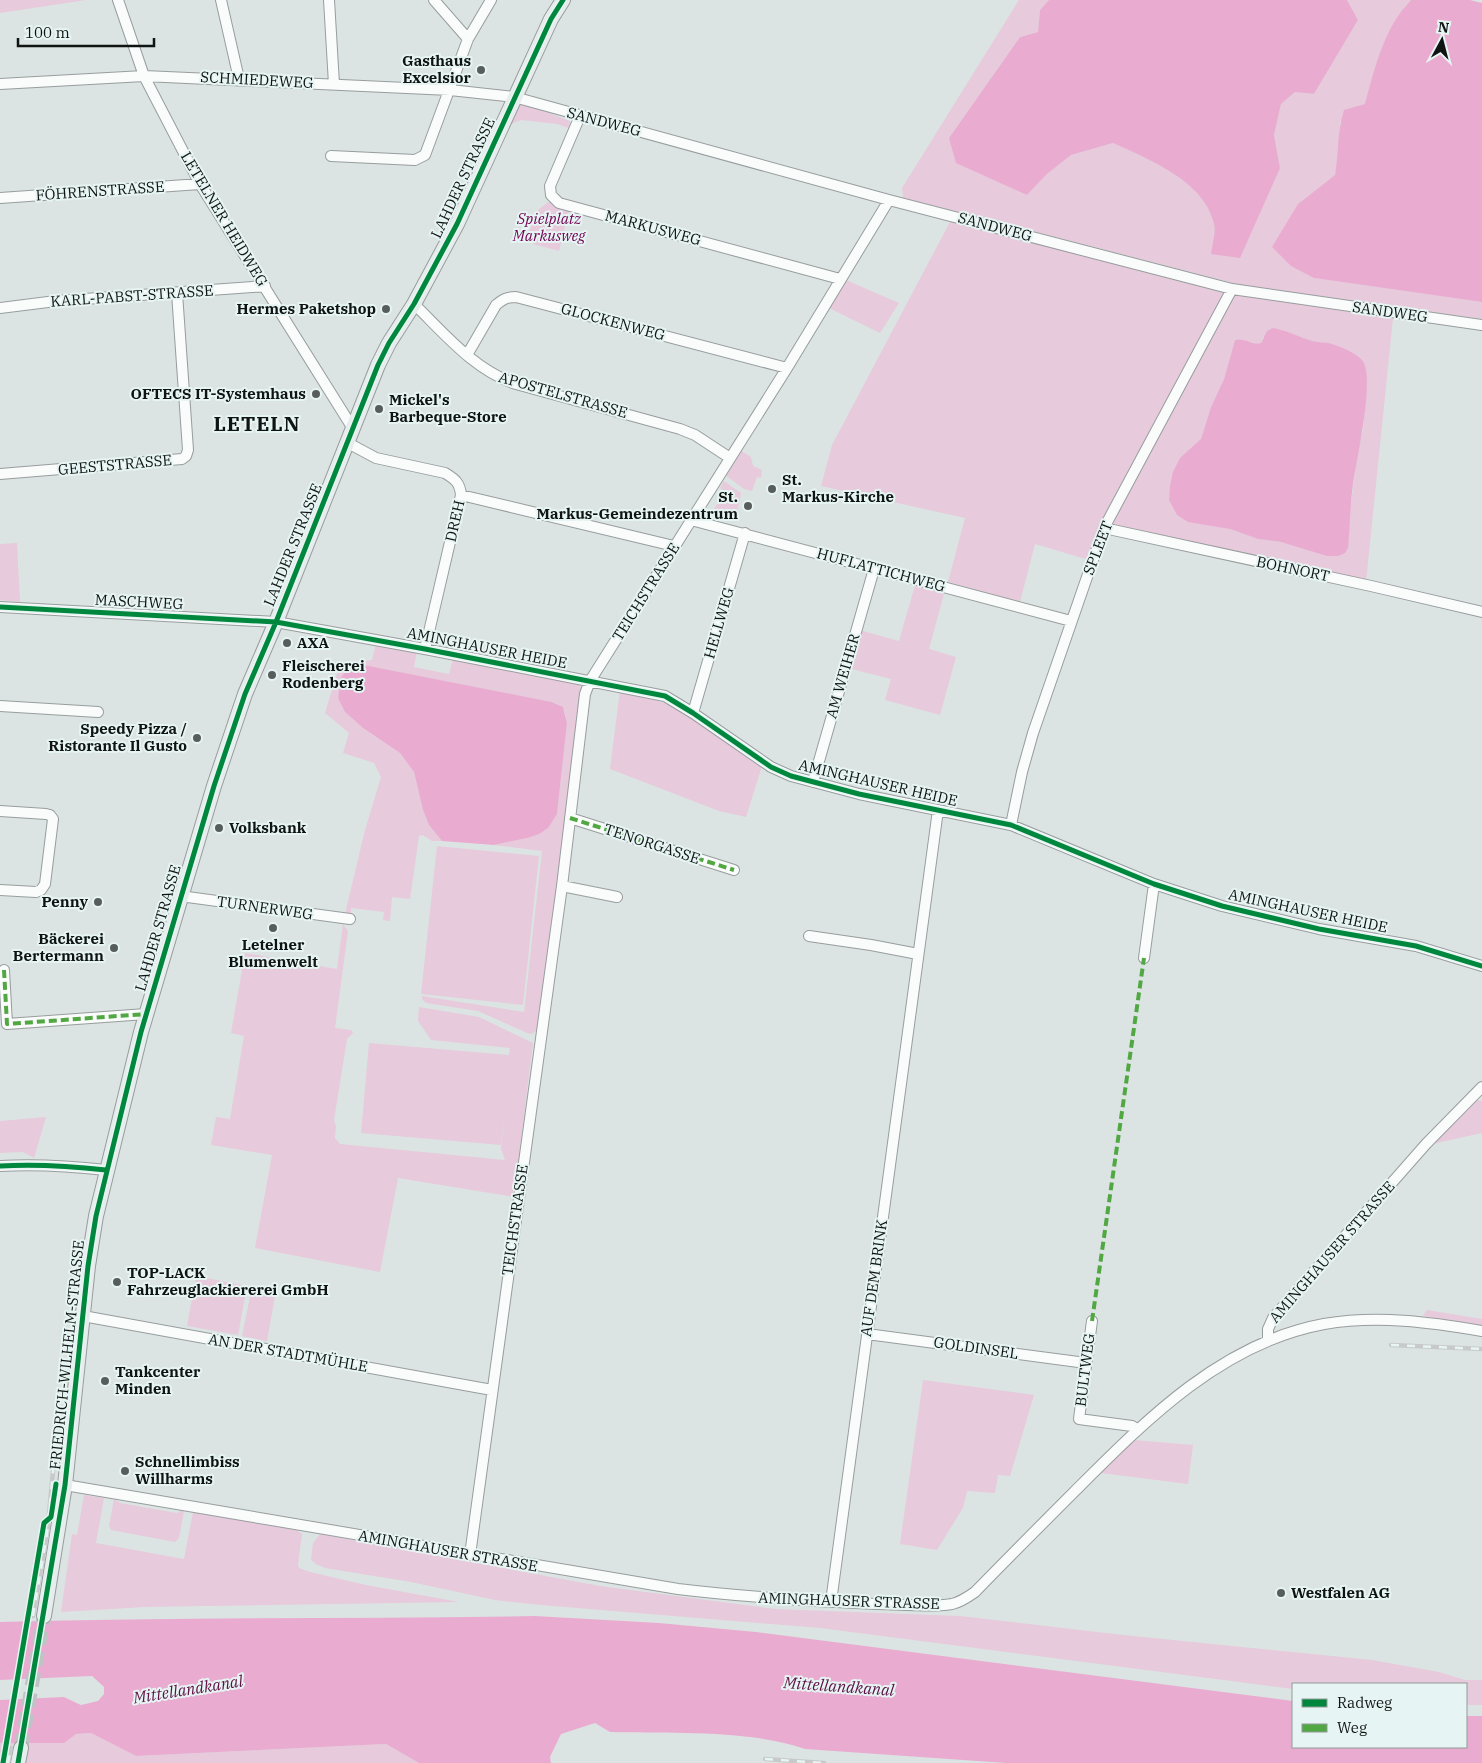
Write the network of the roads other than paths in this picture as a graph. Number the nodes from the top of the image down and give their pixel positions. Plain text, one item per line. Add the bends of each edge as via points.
1 (118, 0) edge
2 (220, 0) edge
3 (329, 0) edge
4 (434, 0) edge
5 (491, 0) edge
6 (563, 0) edge
7 (468, 39) junction
8 (144, 76) junction
9 (239, 79) junction
10 (0, 84) edge
11 (334, 84) junction
12 (450, 90) junction
13 (514, 97) junction
14 (580, 116) junction
15 (331, 156) dead end
16 (200, 184) junction
17 (0, 198) edge
18 (889, 200) junction
19 (840, 279) junction
20 (265, 286) junction
21 (1232, 289) junction
22 (177, 293) junction
23 (414, 304) junction
24 (0, 308) edge
25 (1482, 324) edge
26 (467, 355) junction
27 (787, 368) junction
28 (352, 427) junction
29 (346, 442) junction
30 (730, 458) junction
31 (0, 474) edge
32 (461, 494) junction
33 (691, 520) junction
34 (1104, 528) junction
35 (745, 534) junction
36 (674, 546) junction
37 (874, 569) junction
38 (0, 607) edge
39 (1482, 612) edge
40 (1071, 621) junction
41 (276, 622) junction
42 (425, 648) junction
43 (590, 682) junction
44 (0, 706) edge
45 (98, 712) dead end
46 (694, 713) junction
47 (813, 782) junction
48 (938, 810) junction
49 (0, 811) edge
50 (570, 818) junction
51 (1011, 825) junction
52 (734, 870) dead end
53 (1154, 884) junction
54 (562, 886) junction
55 (0, 890) edge
56 (180, 896) junction
57 (617, 897) dead end
58 (350, 919) dead end
59 (809, 936) dead end
60 (918, 954) junction
61 (1144, 958) dead end
62 (1482, 966) edge
63 (4, 970) dead end
64 (146, 1014) junction
65 (1482, 1087) edge
66 (0, 1166) edge
67 (106, 1170) junction
68 (96, 1216) joint
69 (83, 1316) junction
70 (1092, 1321) dead end
71 (1482, 1331) edge
72 (867, 1334) junction
73 (1268, 1341) junction
74 (1086, 1363) junction
75 (492, 1390) junction
76 (1138, 1430) junction
77 (65, 1485) junction
78 (470, 1555) junction
79 (831, 1602) junction
80 (44, 1616) tunnel mouth
81 (21, 1748) tunnel mouth
82 (18, 1763) edge

1 - 8 street, LETELNER HEIDWEG
2 - 9 street
3 - 11 street
4 - 7 street
5 - 7 street
6 - 13 street, LAHDER STRASSE
7 - 12 street
8 - 9 street, SCHMIEDEWEG
8 - 10 street, SCHMIEDEWEG
8 - 16 street, LETELNER HEIDWEG
9 - 11 street, SCHMIEDEWEG
11 - 12 street, SCHMIEDEWEG
12 - 13 street, SCHMIEDEWEG
12 - 15 street via 428,150 421,158
13 - 14 street, SANDWEG
13 - 23 street, LAHDER STRASSE via 457,224
14 - 18 street, SANDWEG
14 - 19 street, MARKUSWEG via 550,186 559,203
16 - 17 street, FÖHRENSTRASSE
16 - 20 street, LETELNER HEIDWEG
18 - 19 street, TEICHSTRASSE
18 - 21 street, SANDWEG
19 - 27 street, TEICHSTRASSE
20 - 22 street, KARL-PABST-STRASSE
20 - 28 street, LETELNER HEIDWEG
21 - 25 street, SANDWEG
21 - 34 street, SPLEET
22 - 24 street, KARL-PABST-STRASSE
22 - 31 street, GEESTSTRASSE via 186,456 182,459
23 - 26 street, APOSTELSTRASSE
23 - 28 street, LAHDER STRASSE via 378,365
26 - 27 street, GLOCKENWEG via 496,305 503,299 516,297
26 - 30 street, APOSTELSTRASSE via 504,380 680,429
27 - 30 street, TEICHSTRASSE
28 - 29 street, LAHDER STRASSE
29 - 32 street, DREH via 376,458 445,473 454,478
29 - 41 street, LAHDER STRASSE
30 - 33 street, TEICHSTRASSE
32 - 36 street
32 - 42 street, DREH
33 - 35 street, HUFLATTICHWEG
33 - 36 street, TEICHSTRASSE
34 - 39 street, BOHNORT
34 - 40 street, SPLEET
35 - 37 street, HUFLATTICHWEG
35 - 46 street, HELLWEG
36 - 43 street, TEICHSTRASSE
37 - 40 street, HUFLATTICHWEG
37 - 47 street, AM WEIHER
38 - 41 street, MASCHWEG
40 - 51 street, SPLEET via 1033,733
41 - 42 street, AMINGHAUSER HEIDE
41 - 56 street, LAHDER STRASSE via 245,694
42 - 43 street, AMINGHAUSER HEIDE
43 - 46 street, AMINGHAUSER HEIDE via 665,696
43 - 50 street, TEICHSTRASSE via 585,694
44 - 45 street
46 - 47 street, AMINGHAUSER HEIDE via 771,767
47 - 48 street, AMINGHAUSER HEIDE
48 - 51 street, AMINGHAUSER HEIDE
48 - 60 street, AUF DEM BRINK
49 - 55 street via 46,814 53,819 45,884 41,890
50 - 52 street, TENORGASSE
50 - 54 street, TEICHSTRASSE
51 - 53 street, AMINGHAUSER HEIDE
53 - 61 street
53 - 62 street, AMINGHAUSER HEIDE via 1265,917 1416,946
54 - 57 street
54 - 75 street, TEICHSTRASSE
56 - 58 street, TURNERWEG
56 - 64 street, LAHDER STRASSE
59 - 60 street
60 - 72 street, AUF DEM BRINK
63 - 64 street via 7,1024
64 - 67 street, LAHDER STRASSE
65 - 73 street, AMINGHAUSER STRASSE via 1426,1144 1273,1318 1268,1329
66 - 67 street via 61,1165
67 - 68 street, LAHDER STRASSE
68 - 69 street, FRIEDRICH-WILHELM-STRASSE
69 - 75 street, AN DER STADTMÜHLE
69 - 77 street, FRIEDRICH-WILHELM-STRASSE
70 - 74 street, BULTWEG
71 - 73 street via 1376,1319 1323,1324
72 - 74 street, GOLDINSEL
72 - 79 street, AUF DEM BRINK
73 - 76 street, AMINGHAUSER STRASSE via 1207,1373
74 - 76 street, BULTWEG via 1079,1419 1132,1426
75 - 78 street, TEICHSTRASSE
76 - 79 street, AMINGHAUSER STRASSE via 964,1600 940,1605
77 - 78 street, AMINGHAUSER STRASSE
77 - 80 street, FRIEDRICH-WILHELM-STRASSE
78 - 79 street, AMINGHAUSER STRASSE via 678,1590
81 - 82 street

